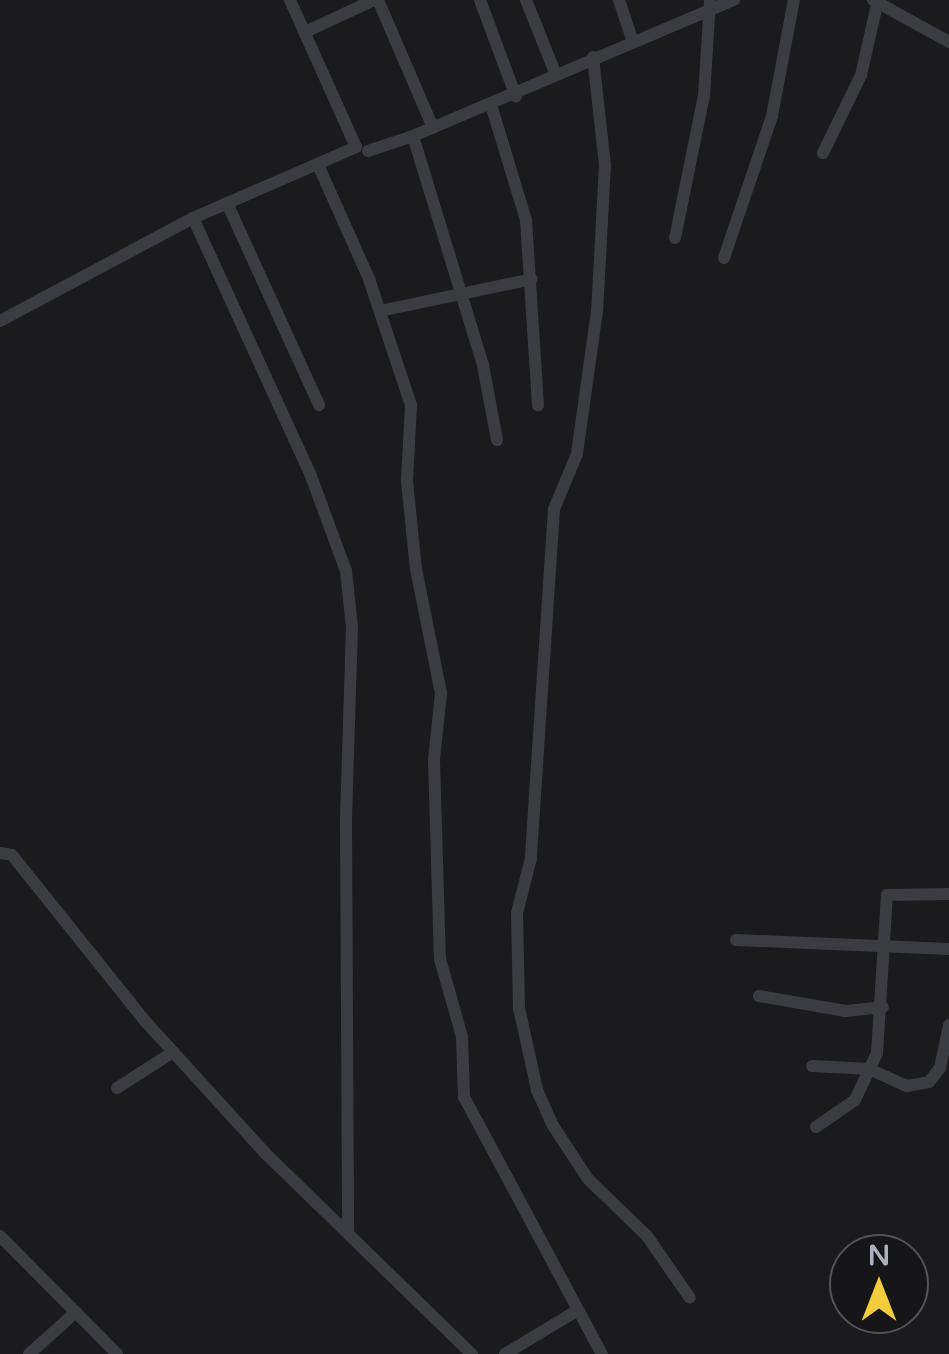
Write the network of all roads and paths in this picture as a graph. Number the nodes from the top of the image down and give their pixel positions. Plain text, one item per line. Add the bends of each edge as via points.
1 (290, 0) edge
2 (376, 0) edge
3 (480, 0) edge
4 (526, 0) edge
5 (619, 0) edge
6 (734, 0) edge
7 (794, 0) edge
8 (877, 1) edge
9 (711, 2) edge
10 (305, 32) junction
11 (632, 39) junction
12 (949, 42) edge
13 (593, 57) junction
14 (556, 75) junction
15 (516, 97) junction
16 (492, 108) junction
17 (432, 128) junction
18 (413, 136) junction
19 (368, 151) dead end
20 (823, 153) dead end
21 (319, 167) junction
22 (227, 203) junction
23 (193, 218) junction
24 (675, 238) dead end
25 (724, 258) dead end
26 (532, 279) junction
27 (459, 290) junction
28 (380, 311) junction
29 (0, 322) edge
30 (319, 405) dead end
31 (538, 406) dead end
32 (497, 440) dead end
33 (0, 853) edge
34 (949, 894) edge
35 (736, 940) dead end
36 (884, 946) junction
37 (949, 950) edge
38 (759, 996) dead end
39 (883, 1006) junction
40 (949, 1025) edge
41 (173, 1052) junction
42 (812, 1066) dead end
43 (869, 1069) junction
44 (117, 1088) dead end
45 (816, 1128) dead end
46 (348, 1233) junction
47 (0, 1236) edge
48 (690, 1298) dead end
49 (578, 1310) junction
50 (76, 1312) junction
51 (511, 1352) edge
52 (29, 1354) edge
53 (117, 1354) edge
54 (472, 1354) edge
55 (602, 1354) edge

1 - 10 street
2 - 10 street
2 - 17 street
3 - 15 street
4 - 14 street
5 - 11 street
6 - 9 street
7 - 25 street via 772,116
8 - 12 street
8 - 20 street via 861,75
9 - 11 street
9 - 24 street via 704,96
10 - 21 street via 358,140 354,150
11 - 13 street
13 - 14 street
13 - 48 street via 605,147 597,310 577,454 554,510 531,858 517,913 519,1008 537,1090 552,1124 588,1178 647,1236
14 - 15 street
15 - 16 street
16 - 17 street
16 - 26 street via 526,220
17 - 18 street
18 - 19 street
18 - 27 street
21 - 22 street
21 - 28 street
22 - 23 street
22 - 30 street
23 - 29 street
23 - 46 street via 312,476 346,571 352,627
26 - 27 street
26 - 31 street
27 - 28 street
27 - 32 street
28 - 49 street via 412,416 407,480 416,569 440,692 434,760 440,959 462,1037 464,1097
33 - 41 street via 12,855
34 - 36 street via 888,893
35 - 36 street
36 - 37 street
36 - 39 street
38 - 39 street via 846,1010
39 - 43 street
40 - 43 street via 940,1068 929,1082 907,1086
41 - 44 street
41 - 46 street
42 - 43 street
43 - 45 street via 855,1100
46 - 54 street
47 - 50 street
49 - 51 street
49 - 55 street
50 - 52 street
50 - 53 street

